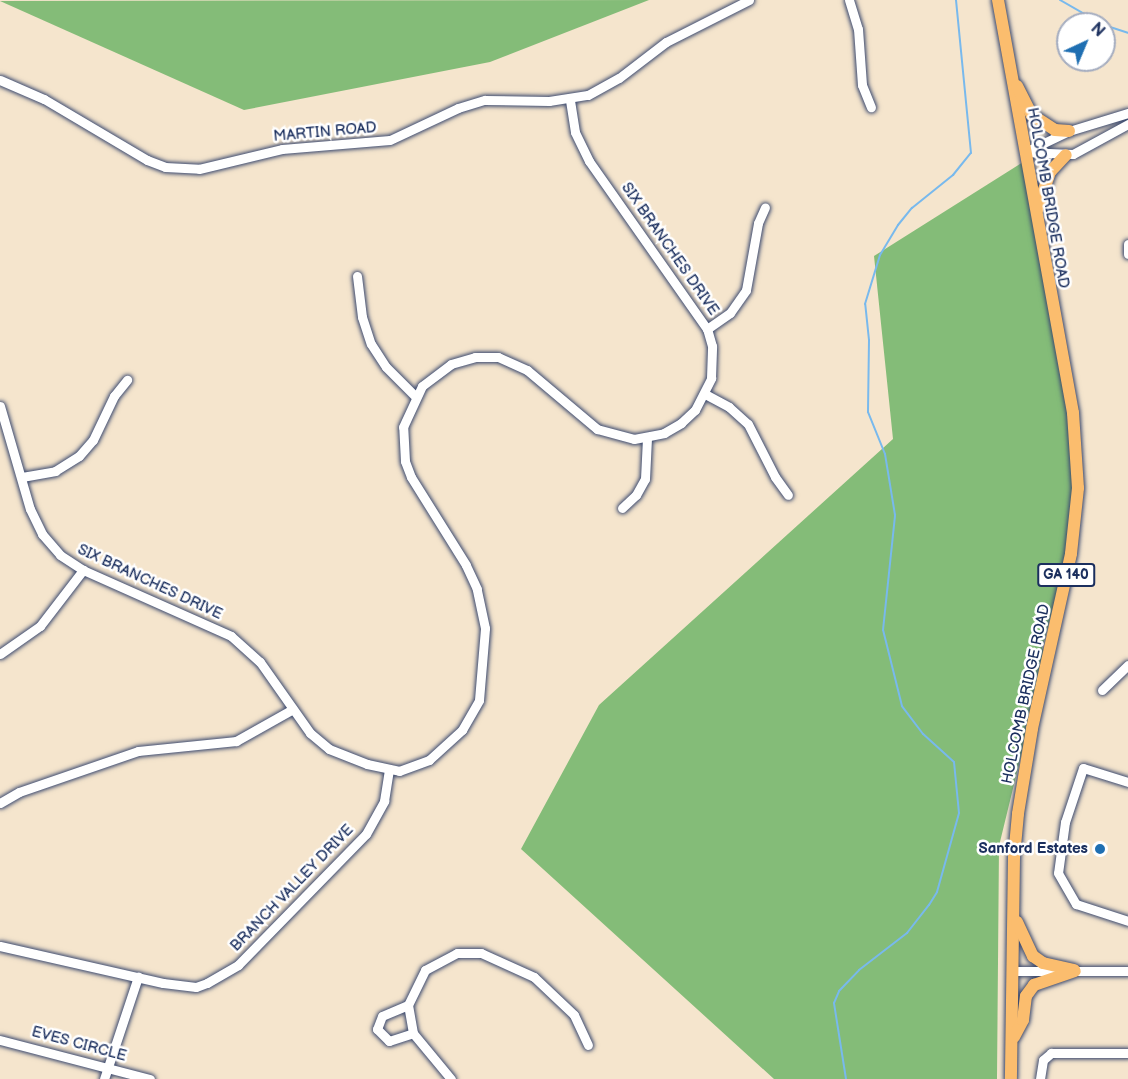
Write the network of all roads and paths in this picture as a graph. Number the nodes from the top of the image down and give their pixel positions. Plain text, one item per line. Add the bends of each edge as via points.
1 (748, 0) edge
2 (849, 0) edge
3 (998, 0) edge
4 (1010, 73) junction
5 (0, 80) edge
6 (570, 100) junction
7 (871, 107) dead end
8 (1128, 117) edge
9 (1069, 131) junction
10 (1024, 152) junction
11 (1066, 154) junction
12 (765, 207) dead end
13 (1036, 214) junction
14 (1128, 244) edge
15 (1128, 254) edge
16 (357, 276) dead end
17 (707, 329) junction
18 (127, 380) dead end
19 (705, 394) junction
20 (415, 396) junction
21 (0, 406) edge
22 (646, 438) junction
23 (22, 477) junction
24 (788, 495) dead end
25 (622, 508) dead end
26 (82, 570) junction
27 (0, 654) edge
28 (1128, 665) edge
29 (1102, 690) dead end
30 (293, 709) junction
31 (389, 768) junction
32 (1128, 782) edge
33 (0, 803) edge
34 (1014, 914) junction
35 (1128, 921) edge
36 (0, 946) edge
37 (1014, 971) junction
38 (1075, 971) junction
39 (1128, 971) edge
40 (138, 977) junction
41 (408, 1005) junction
42 (413, 1033) junction
43 (0, 1040) edge
44 (1012, 1040) junction
45 (588, 1045) dead end
46 (1128, 1053) edge
47 (108, 1066) junction
48 (104, 1079) edge
49 (150, 1079) edge
50 (451, 1079) edge
51 (1011, 1079) edge
52 (1040, 1079) edge

1 - 6 street, MARTIN ROAD via 666,42 605,87
2 - 7 street via 858,29 862,85
3 - 4 main road, HOLCOMB BRIDGE ROAD / GA 140
4 - 9 main road via 1032,115 1055,130
4 - 10 main road, HOLCOMB BRIDGE ROAD / GA 140
5 - 6 street, MARTIN ROAD via 44,99 147,160 185,170 211,168 282,149 390,140 458,108 485,100
6 - 17 street, SIX BRANCHES DRIVE via 575,132 589,161
8 - 9 street
8 - 11 street
9 - 10 street
10 - 11 street
10 - 13 main road, HOLCOMB BRIDGE ROAD / GA 140
11 - 13 main road via 1050,172
12 - 17 street via 758,223 746,290 730,313
13 - 34 main road, HOLCOMB BRIDGE ROAD / GA 140 via 1073,413 1078,488 1071,555 1023,773 1014,857
14 - 15 street
16 - 20 street via 362,317 371,344 386,368
17 - 19 street, SIX BRANCHES DRIVE via 713,362
18 - 23 street via 114,396 93,440 79,456 55,471
19 - 22 street, SIX BRANCHES DRIVE via 681,423
19 - 24 street via 729,407 748,424
20 - 22 street, SIX BRANCHES DRIVE via 432,377 452,364 475,357 498,357 527,370 597,429 621,437
20 - 31 street, SIX BRANCHES DRIVE via 403,427 405,461 477,589 485,628 482,682 471,717 442,751 414,767
21 - 23 street, SIX BRANCHES DRIVE
22 - 25 street via 645,478 636,495
23 - 26 street, SIX BRANCHES DRIVE via 42,534 60,555
26 - 27 street via 40,626
26 - 30 street, SIX BRANCHES DRIVE via 231,636 260,662
28 - 29 street
30 - 31 street, SIX BRANCHES DRIVE via 328,748
30 - 33 street via 236,741 138,752 19,792
31 - 40 street, BRANCH VALLEY DRIVE via 384,801 366,834 238,965 196,987
32 - 35 street via 1083,768 1065,822 1058,873 1076,904
34 - 37 main road, HOLCOMB BRIDGE ROAD / GA 140
34 - 38 main road via 1033,956 1043,963
36 - 40 street, BRANCH VALLEY DRIVE
37 - 38 street
37 - 44 main road, HOLCOMB BRIDGE ROAD / GA 140
38 - 39 street
38 - 44 main road via 1034,985 1026,996 1023,1020
40 - 47 street
41 - 42 street
41 - 42 street via 381,1016 376,1029 389,1041
41 - 45 street via 416,982 434,962 457,952 481,953 534,977 574,1015
42 - 50 street
43 - 47 street, EVES CIRCLE
44 - 51 main road, HOLCOMB BRIDGE ROAD / GA 140
46 - 52 street via 1052,1053 1043,1060
47 - 48 street
47 - 49 street, EVES CIRCLE

